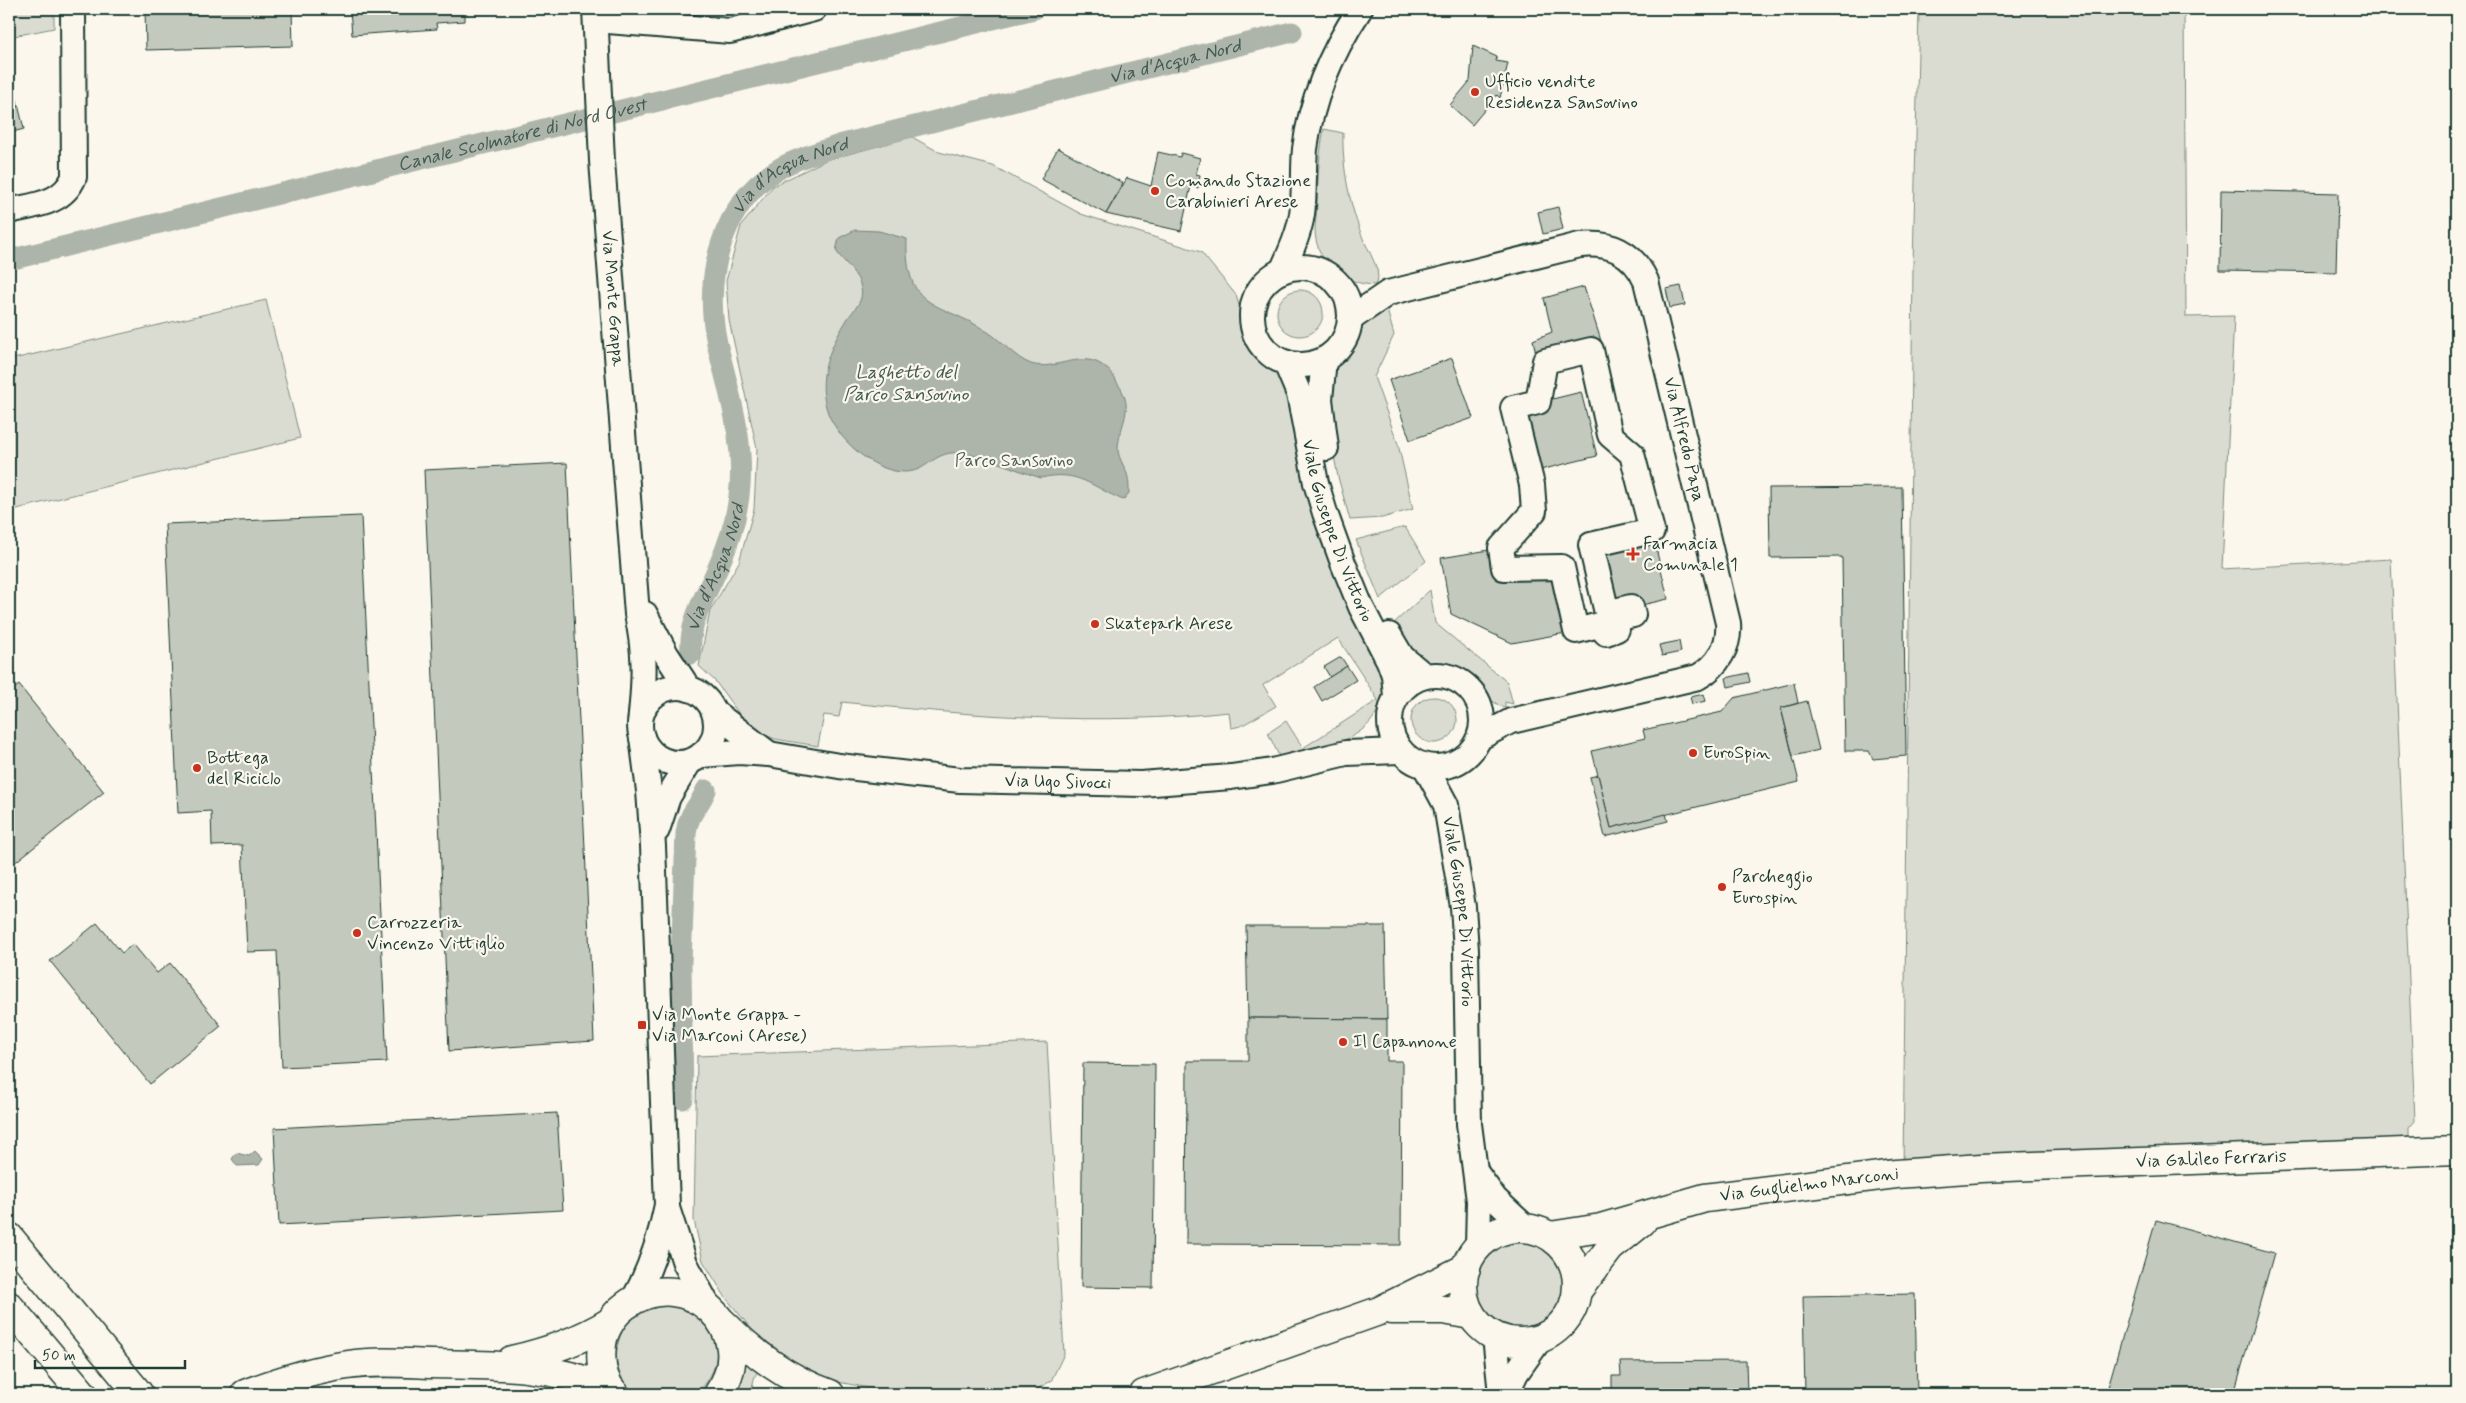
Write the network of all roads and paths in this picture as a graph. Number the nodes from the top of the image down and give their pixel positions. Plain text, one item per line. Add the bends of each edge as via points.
1 (73, 9) edge
2 (814, 9) edge
3 (1360, 9) edge
4 (595, 14) edge
5 (9, 211) edge
6 (1302, 214) junction
7 (1282, 271) junction
8 (1321, 271) junction
9 (1344, 292) junction
10 (1383, 295) junction
11 (1350, 319) junction
12 (1324, 360) junction
13 (1286, 363) junction
14 (1534, 512) joint
15 (636, 588) junction
16 (1426, 676) junction
17 (689, 689) junction
18 (1396, 696) junction
19 (1481, 709) junction
20 (714, 712) junction
21 (641, 714) junction
22 (1511, 721) junction
23 (1389, 724) junction
24 (642, 737) junction
25 (1479, 738) junction
26 (1400, 751) junction
27 (1346, 753) junction
28 (769, 754) junction
29 (696, 758) junction
30 (1458, 762) junction
31 (1424, 766) junction
32 (1446, 805) junction
33 (653, 846) junction
34 (2457, 1150) edge
35 (1964, 1169) joint
36 (1475, 1170) junction
37 (666, 1204) junction
38 (1656, 1212) junction
39 (1538, 1232) junction
40 (9, 1237) edge
41 (1472, 1257) junction
42 (1577, 1291) junction
43 (634, 1299) junction
44 (9, 1306) edge
45 (1380, 1311) junction
46 (715, 1314) junction
47 (1471, 1315) junction
48 (610, 1322) junction
49 (1494, 1336) junction
50 (1540, 1338) junction
51 (489, 1365) junction
52 (613, 1392) edge
53 (82, 1394) edge
54 (139, 1394) edge
55 (245, 1394) edge
56 (718, 1394) edge
57 (830, 1394) edge
58 (1144, 1394) edge
59 (1501, 1394) edge
60 (1506, 1394) edge

1 - 5 street via 74,177 68,190 59,197
2 - 4 street via 716,32
3 - 6 street via 1345,32 1324,78 1311,120 1305,147
4 - 15 street, Via Monte Grappa via 602,161
6 - 7 street
6 - 8 street via 1308,245
7 - 8 street via 1308,267
7 - 13 street via 1258,292 1252,316 1258,339 1274,357
8 - 9 street
9 - 10 street, Via Alfredo Papa
9 - 11 street
10 - 11 street, Via Alfredo Papa
10 - 22 street, Via Alfredo Papa via 1580,245 1595,244 1607,245 1626,254 1646,280 1723,598 1728,629 1726,645 1715,664 1698,677
11 - 12 street via 1347,335
12 - 13 street via 1312,364
12 - 16 street, Viale Giuseppe Di Vittorio via 1320,399 1322,424 1346,533 1396,648
13 - 18 street, Viale Giuseppe Di Vittorio via 1299,394 1316,482 1328,521 1361,607 1389,662
14 - 14 street via 1501,548 1504,568 1562,567 1576,631 1599,625 1606,633 1617,630 1615,620 1633,615 1631,608 1608,613 1591,545 1652,531 1632,454 1610,435 1591,350 1545,361 1538,402 1513,408 1532,485
15 - 17 street, Via Monte Grappa via 654,632
15 - 21 street, Via Monte Grappa via 646,673
16 - 18 street via 1413,680
16 - 19 street via 1454,678 1467,686
17 - 20 street via 704,698
17 - 21 street via 677,687 660,692 647,703
18 - 23 street
19 - 22 street
19 - 25 street
20 - 28 street, Via Ugo Sivocci
20 - 29 street via 714,736 709,747
21 - 24 street
22 - 25 street, Via Alfredo Papa
23 - 26 street
23 - 27 street, Via Ugo Sivocci
24 - 29 street via 656,756 667,761
24 - 33 street
25 - 30 street
26 - 27 street, Via Ugo Sivocci
26 - 31 street
27 - 28 street, Via Ugo Sivocci via 1272,771 1141,784 960,780
28 - 29 street, Via Ugo Sivocci via 739,752
29 - 33 street via 668,796
30 - 31 street via 1442,767
30 - 32 street, Viale Giuseppe Di Vittorio
31 - 32 street, Viale Giuseppe Di Vittorio
32 - 36 street, Viale Giuseppe Di Vittorio via 1464,916 1469,1124
33 - 37 street
34 - 35 main road, Via Galileo Ferraris
35 - 38 main road, Via Guglielmo Marconi via 1740,1192
36 - 39 street, Viale Giuseppe Di Vittorio via 1495,1199
36 - 41 street, Viale Giuseppe Di Vittorio via 1479,1200
37 - 43 street via 653,1262
37 - 46 street via 685,1263
38 - 39 main road, Via Guglielmo Marconi via 1601,1228
38 - 42 main road, Via Guglielmo Marconi via 1610,1248
39 - 41 main road via 1508,1230 1492,1236
39 - 42 main road via 1562,1246 1576,1275
40 - 54 main road
41 - 45 main road
41 - 47 main road via 1463,1284
42 - 50 main road via 1565,1320
43 - 46 main road via 652,1292 672,1291 691,1296
43 - 48 main road
44 - 53 main road
45 - 47 main road via 1419,1309
45 - 58 main road
46 - 56 main road via 729,1338 731,1354 730,1371
46 - 57 main road via 769,1364 803,1385
47 - 49 main road
48 - 51 main road via 559,1348
48 - 52 main road via 603,1339 601,1357 604,1374
49 - 50 main road via 1525,1342
49 - 59 street
50 - 60 street
51 - 52 main road via 560,1372
51 - 55 main road via 350,1365 318,1370

